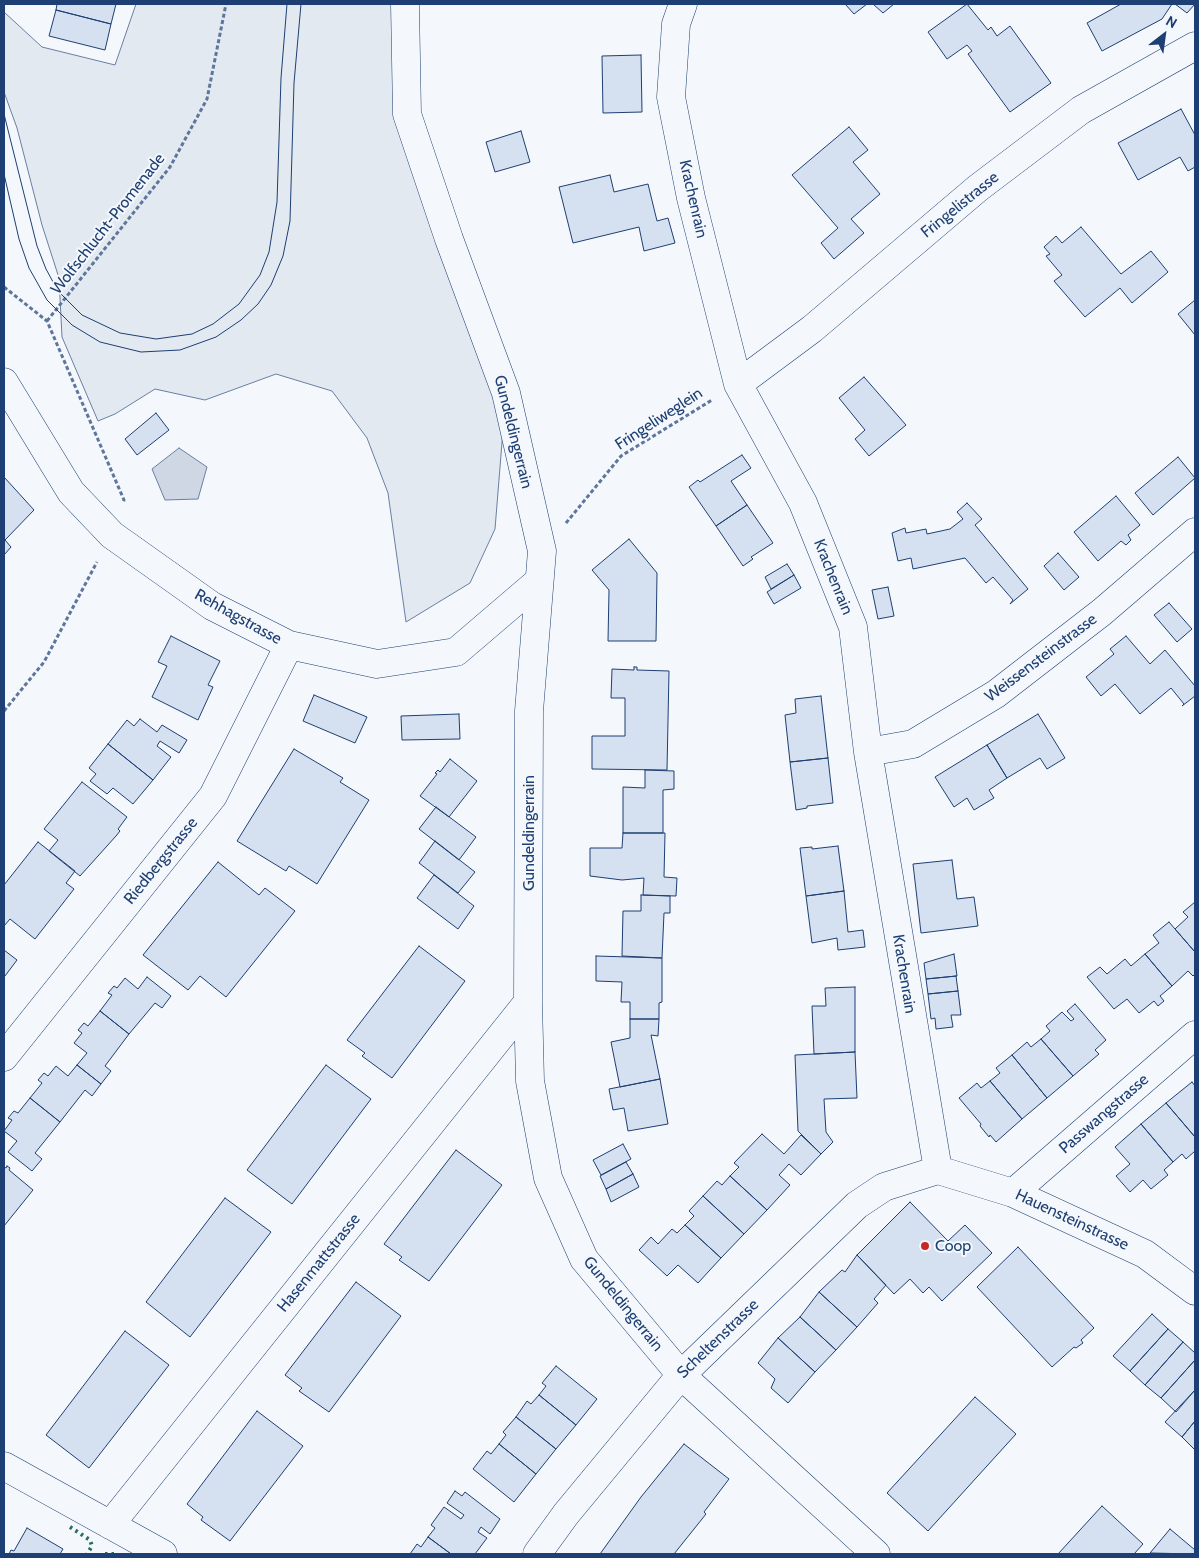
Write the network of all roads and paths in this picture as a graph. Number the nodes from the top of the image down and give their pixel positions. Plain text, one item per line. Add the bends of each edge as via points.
1 (226, 4) edge
2 (405, 4) edge
3 (683, 4) edge
4 (1195, 46) edge
5 (4, 287) edge
6 (48, 321) junction
7 (4, 383) edge
8 (738, 384) junction
9 (1195, 532) edge
10 (112, 535) junction
11 (542, 551) junction
12 (540, 582) junction
13 (289, 645) junction
14 (4, 711) edge
15 (868, 752) junction
16 (528, 1002) junction
17 (1195, 1035) edge
18 (4, 1057) edge
19 (938, 1170) junction
20 (1013, 1193) junction
21 (1195, 1291) edge
22 (681, 1375) junction
23 (4, 1466) edge
24 (110, 1524) junction
25 (163, 1554) edge
26 (537, 1554) edge
27 (876, 1554) edge

1 - 6 path, Wolfschlucht-Promenade via 207,99 170,167
2 - 11 street, Gundeldingerrain via 407,114 506,393
3 - 8 street, Krachenrain via 676,24 671,97 691,198
4 - 8 street, Fringelistrasse via 1081,110 978,188 812,329
5 - 6 path
6 - 10 path via 124,500
7 - 10 street, Rehhagstrasse via 71,492
8 - 11 path, Fringeliweglein via 621,456
8 - 15 street, Krachenrain via 803,503 853,627
9 - 15 street, Weissensteinstrasse via 1102,612 996,694 913,744
10 - 13 street, Rehhagstrasse via 212,606
10 - 14 path via 44,662
11 - 12 street, Gundeldingerrain
12 - 13 street, Rehhagstrasse via 456,652 377,664
12 - 16 street, Gundeldingerrain via 529,711
13 - 18 street, Riedbergstrasse via 213,796
15 - 19 street, Krachenrain
16 - 22 street, Gundeldingerrain via 530,1081 548,1178 584,1259
16 - 24 street, Hasenmattstrasse
17 - 20 street, Passwangstrasse
19 - 20 street, Hauensteinstrasse
19 - 22 street, Scheltenstrasse via 884,1187 857,1205
20 - 21 street, Hauensteinstrasse via 1146,1254
22 - 26 street, Scheltenstrasse
22 - 27 street, Gundeldingerrain
23 - 24 street
24 - 25 street

